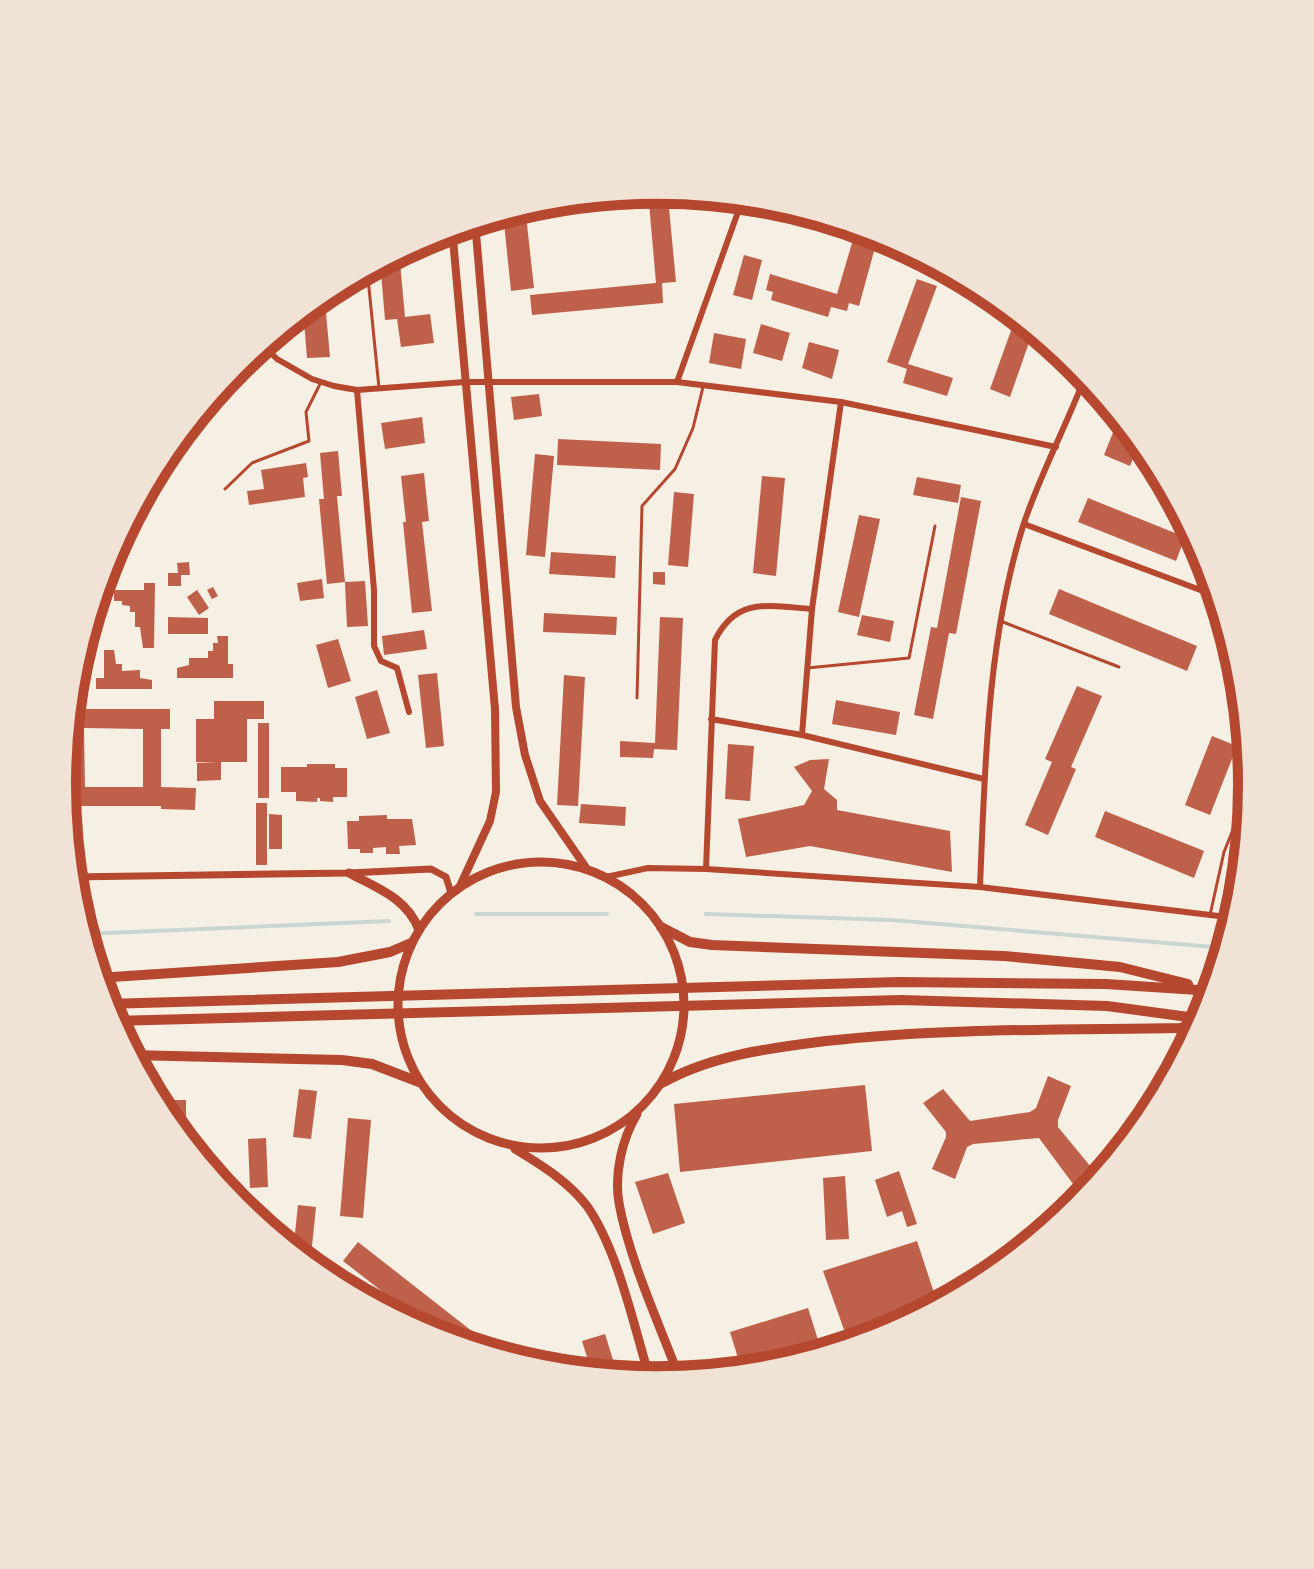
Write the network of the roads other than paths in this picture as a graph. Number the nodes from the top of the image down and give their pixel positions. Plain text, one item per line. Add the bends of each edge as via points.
1 (739, 209) edge
2 (476, 232) edge
3 (453, 241) edge
4 (368, 280) edge
5 (270, 352) edge
6 (321, 382) junction
7 (465, 382) junction
8 (488, 382) junction
9 (677, 382) junction
10 (703, 385) junction
11 (1081, 387) edge
12 (379, 388) junction
13 (357, 390) junction
14 (841, 402) junction
15 (1056, 447) junction
16 (225, 489) dead end
17 (1024, 524) junction
18 (935, 526) dead end
19 (1205, 592) edge
20 (812, 609) junction
21 (1001, 621) junction
22 (1119, 667) dead end
23 (807, 668) junction
24 (637, 698) dead end
25 (409, 712) dead end
26 (711, 719) junction
27 (802, 735) junction
28 (984, 779) junction
29 (1237, 819) edge
30 (587, 869) junction
31 (706, 869) junction
32 (349, 873) junction
33 (84, 877) edge
34 (606, 877) junction
35 (460, 886) junction
36 (980, 887) junction
37 (451, 893) junction
38 (1210, 916) junction
39 (1222, 917) edge
40 (661, 927) junction
41 (419, 930) junction
42 (411, 943) junction
43 (109, 977) edge
44 (1201, 988) edge
45 (1200, 990) edge
46 (119, 1004) edge
47 (1189, 1018) edge
48 (126, 1021) edge
49 (1185, 1026) edge
50 (144, 1055) edge
51 (419, 1082) junction
52 (662, 1083) junction
53 (638, 1111) junction
54 (512, 1147) junction
55 (646, 1365) edge
56 (675, 1365) edge

1 - 9 street
2 - 8 main road
3 - 7 main road
4 - 12 lane
5 - 6 street
6 - 13 street
6 - 16 lane via 306,412 309,441 252,463
7 - 8 street
7 - 12 street
7 - 35 main road via 495,709 496,792 490,821
8 - 9 street
8 - 30 main road via 516,707 525,755 540,801
9 - 10 street
10 - 14 street
10 - 24 lane via 693,428 675,469 642,506
11 - 15 street
12 - 13 street
13 - 25 street via 374,646 381,661 397,668
14 - 15 street
14 - 20 street
15 - 17 street
17 - 19 street
17 - 21 street
18 - 23 lane via 909,658
20 - 23 street
20 - 26 street via 758,605 723,626 715,640
21 - 22 lane
21 - 28 street
23 - 27 street
26 - 27 street
26 - 31 street
27 - 28 street
28 - 36 street
29 - 38 lane
30 - 34 main road
30 - 35 main road via 555,862 522,863
31 - 34 street via 648,868
31 - 36 street
32 - 33 street
32 - 37 street via 437,870 446,877
32 - 41 main road via 402,903
34 - 40 main road via 631,894
35 - 37 main road
36 - 38 street
37 - 41 main road
38 - 39 street
40 - 44 highway via 690,942 712,945 1004,956 1120,967
40 - 52 main road via 678,967 684,1021
41 - 42 main road
42 - 43 highway via 338,962
42 - 51 main road via 400,977 397,1013 404,1049
45 - 46 highway via 994,983
47 - 48 highway via 1107,1006 917,1001
49 - 52 highway via 875,1036 775,1047 710,1061
50 - 51 highway via 342,1060 372,1064
51 - 54 main road via 459,1124
52 - 53 main road
53 - 54 main road via 611,1131 580,1144
53 - 56 main road via 620,1160 618,1201
54 - 55 main road via 553,1173 587,1206 610,1252

